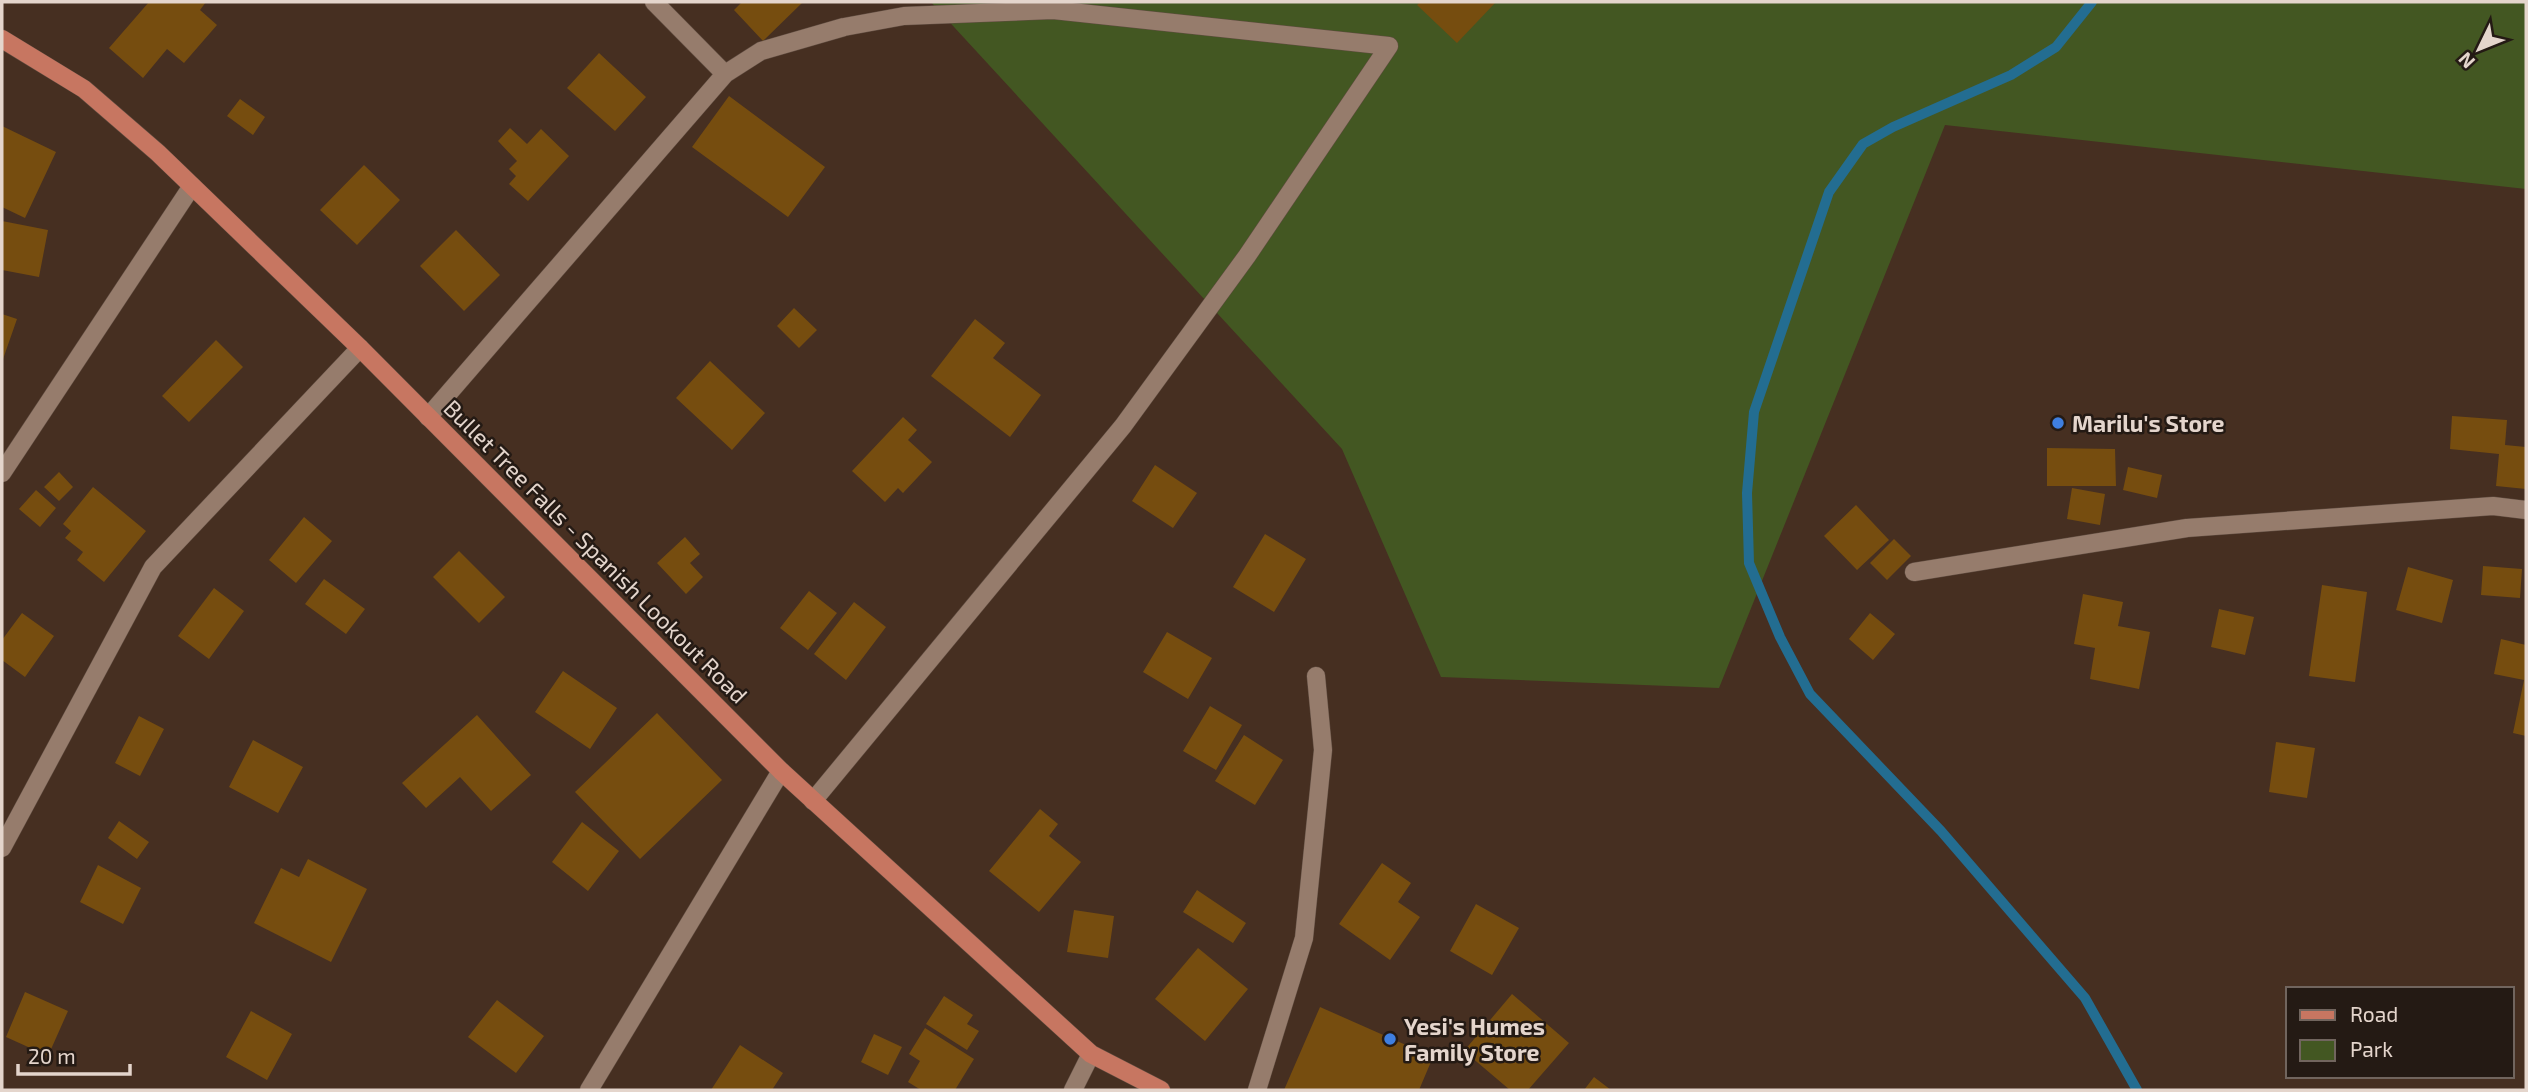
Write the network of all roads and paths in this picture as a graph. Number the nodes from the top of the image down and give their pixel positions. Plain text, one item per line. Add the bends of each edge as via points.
1 (654, 2) edge
2 (2, 39) edge
3 (725, 74) junction
4 (192, 186) junction
5 (360, 348) junction
6 (428, 417) junction
7 (2, 473) edge
8 (2526, 510) edge
9 (1914, 572) dead end
10 (1316, 676) dead end
11 (781, 771) junction
12 (813, 801) junction
13 (2, 848) edge
14 (1091, 1054) junction
15 (589, 1090) edge
16 (1073, 1090) edge
17 (1161, 1090) edge
18 (1257, 1090) edge

1 - 3 street
2 - 4 main road, Bullet Tree Falls - Spanish Lookout Road via 84,89
3 - 6 street
3 - 12 street via 761,51 844,27 904,16 1040,10 1389,46 1247,256 1124,426
4 - 5 main road, Bullet Tree Falls - Spanish Lookout Road
4 - 7 street
5 - 6 main road, Bullet Tree Falls - Spanish Lookout Road
5 - 13 street via 153,567
6 - 11 main road, Bullet Tree Falls - Spanish Lookout Road
8 - 9 street via 2493,506 2187,528
10 - 18 street via 1323,750 1304,938
11 - 12 main road, Bullet Tree Falls - Spanish Lookout Road
11 - 15 street
12 - 14 main road, Bullet Tree Falls - Spanish Lookout Road
14 - 16 street
14 - 17 main road, Bullet Tree Falls - Spanish Lookout Road

